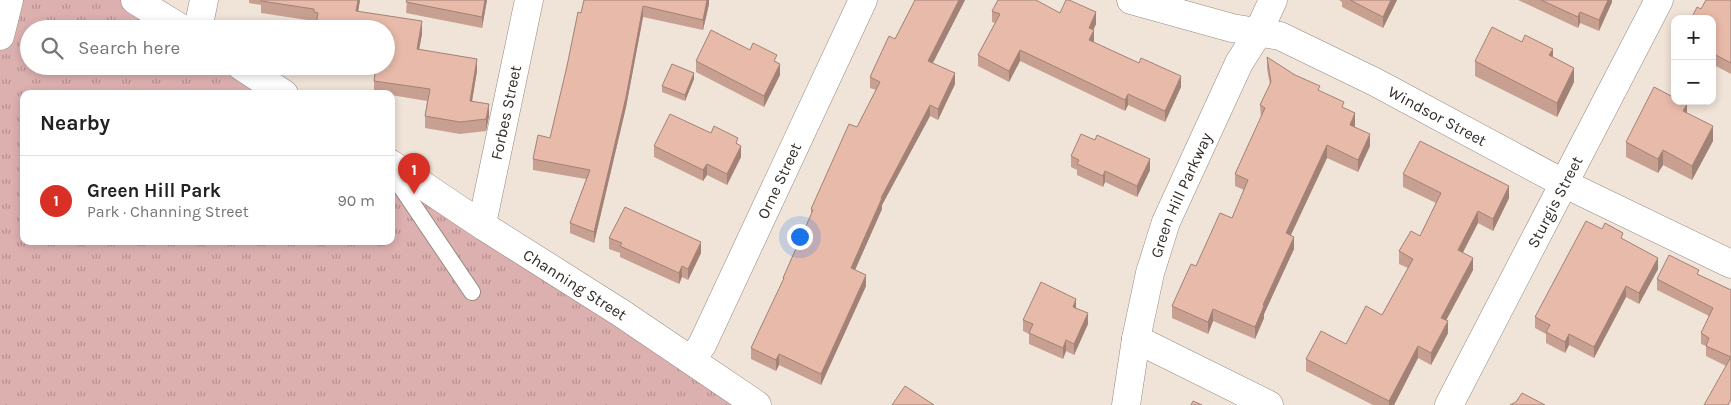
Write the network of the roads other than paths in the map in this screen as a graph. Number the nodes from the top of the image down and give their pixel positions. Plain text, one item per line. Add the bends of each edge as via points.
1 (9, 0) edge
2 (135, 0) edge
3 (204, 0) edge
4 (529, 0) edge
5 (863, 0) edge
6 (1131, 0) edge
7 (1273, 0) edge
8 (1660, 0) edge
9 (167, 20) edge
10 (200, 20) edge
11 (1258, 33) junction
12 (0, 36) edge
13 (255, 75) edge
14 (278, 90) edge
15 (395, 167) edge
16 (395, 178) edge
17 (1563, 183) junction
18 (482, 224) junction
19 (1731, 264) edge
20 (472, 292) dead end
21 (1136, 339) junction
22 (691, 360) junction
23 (757, 405) edge
24 (1126, 405) edge
25 (1269, 405) edge
26 (1449, 405) edge

1 - 12 street
2 - 9 street
3 - 10 street
4 - 18 street, Forbes Street
5 - 22 street, Orne Street via 702,345
6 - 11 street, Windsor Street
7 - 11 street, Green Hill Parkway
8 - 17 street, Sturgis Street
11 - 17 street, Windsor Street via 1280,36 1375,82
11 - 21 street, Green Hill Parkway via 1240,63 1166,222 1150,273
13 - 14 street
15 - 18 street, Channing Street
16 - 20 lane
17 - 19 street, Windsor Street
17 - 26 street, Sturgis Street
18 - 22 street, Channing Street
21 - 24 street, Green Hill Parkway
21 - 25 street
22 - 23 street, Channing Street

